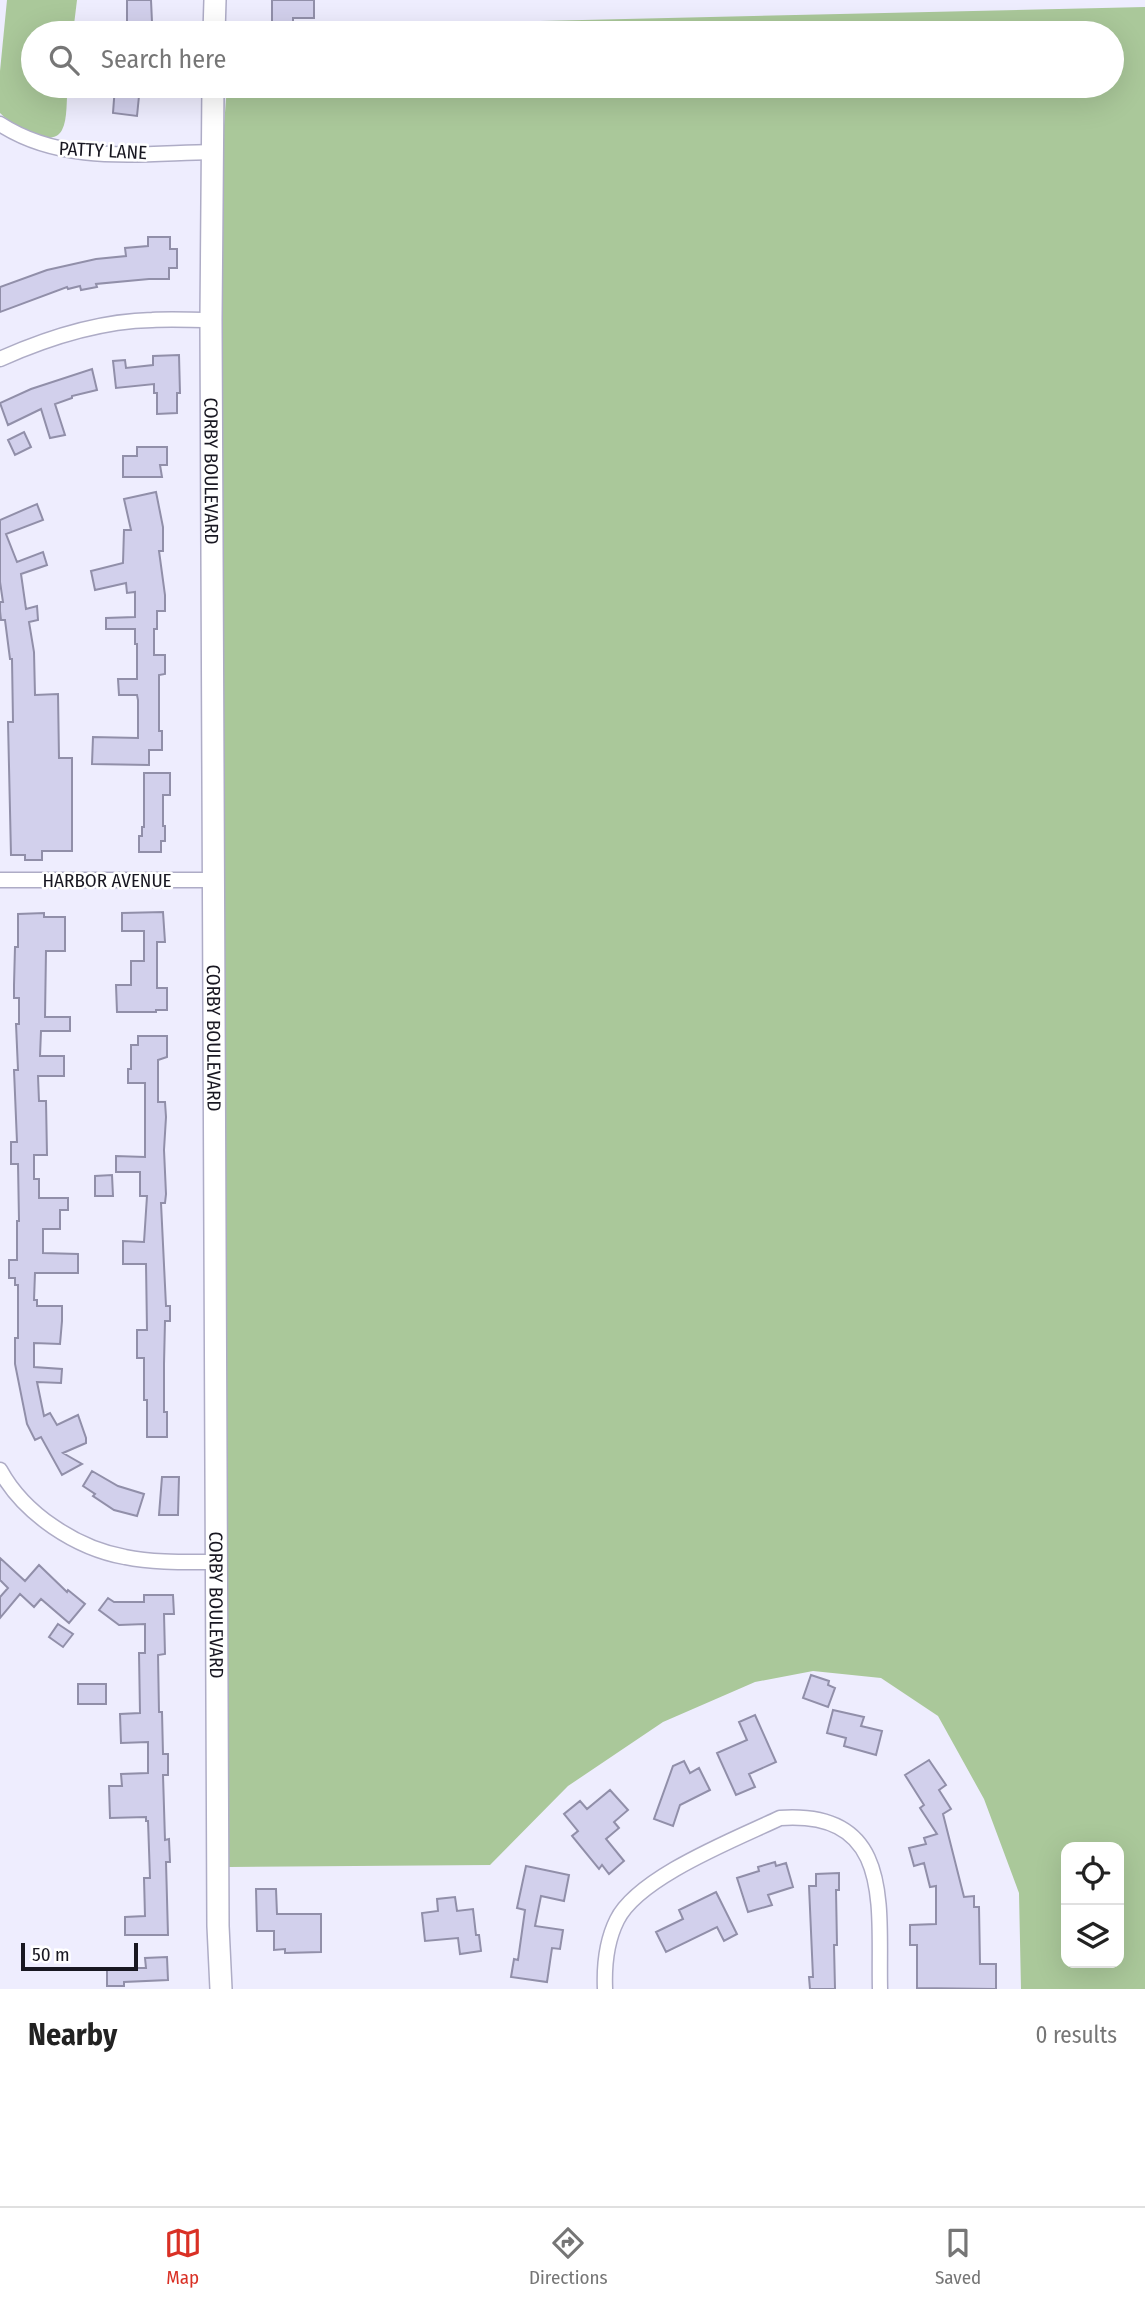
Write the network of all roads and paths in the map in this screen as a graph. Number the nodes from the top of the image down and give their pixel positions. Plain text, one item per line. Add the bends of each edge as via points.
1 (215, 0) edge
2 (214, 21) edge
3 (213, 98) edge
4 (0, 124) edge
5 (212, 152) junction
6 (211, 320) junction
7 (0, 359) edge
8 (0, 880) edge
9 (213, 880) junction
10 (0, 1470) edge
11 (216, 1562) junction
12 (221, 1989) edge
13 (605, 1989) edge
14 (880, 1989) edge

1 - 2 street
3 - 5 street, CORBY BOULEVARD
4 - 5 street, PATTY LANE via 21,137 74,152
5 - 6 street, CORBY BOULEVARD
6 - 7 street via 150,320 87,329
6 - 9 street, CORBY BOULEVARD
8 - 9 street, HARBOR AVENUE
9 - 11 street, CORBY BOULEVARD
10 - 11 street via 27,1504 60,1532 92,1546 124,1557
11 - 12 street, CORBY BOULEVARD
13 - 14 street via 607,1945 630,1902 681,1866 780,1818 801,1816 840,1828 869,1859 878,1889

